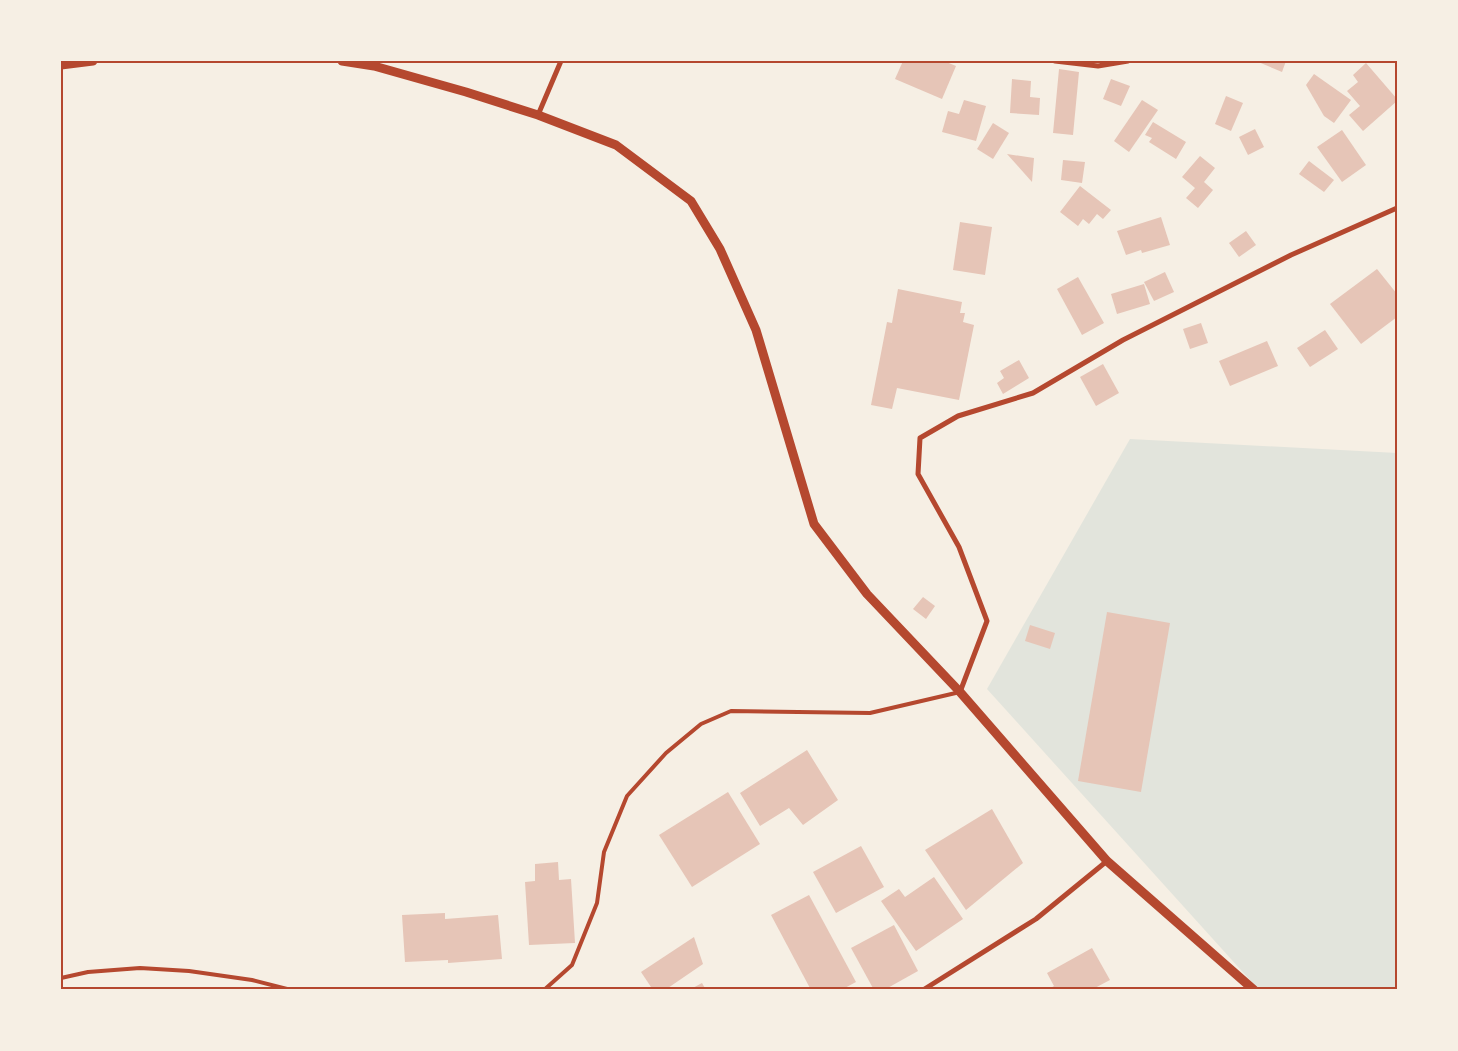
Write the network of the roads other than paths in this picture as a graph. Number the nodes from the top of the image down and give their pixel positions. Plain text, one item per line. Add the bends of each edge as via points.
1 (94, 61) edge
2 (342, 61) edge
3 (561, 61) edge
4 (1055, 61) edge
5 (1128, 61) edge
6 (61, 65) edge
7 (538, 115) junction
8 (1397, 208) edge
9 (960, 692) junction
10 (1107, 861) junction
11 (61, 978) edge
12 (291, 990) edge
13 (544, 990) edge
14 (923, 990) edge
15 (1254, 990) edge

1 - 6 street
2 - 7 street via 384,69
3 - 7 street
4 - 5 street via 1098,66
7 - 9 street via 616,145 691,201 720,249 756,330 814,524 867,594
8 - 9 street via 1291,255 1123,340 1033,393 958,416 920,438 918,474 959,547 987,621
9 - 10 street
9 - 13 lane via 870,713 731,711 701,724 666,753 627,796 604,852 597,903 572,965
10 - 14 street via 1036,919
10 - 15 street
11 - 12 lane via 88,972 160,969 252,980

